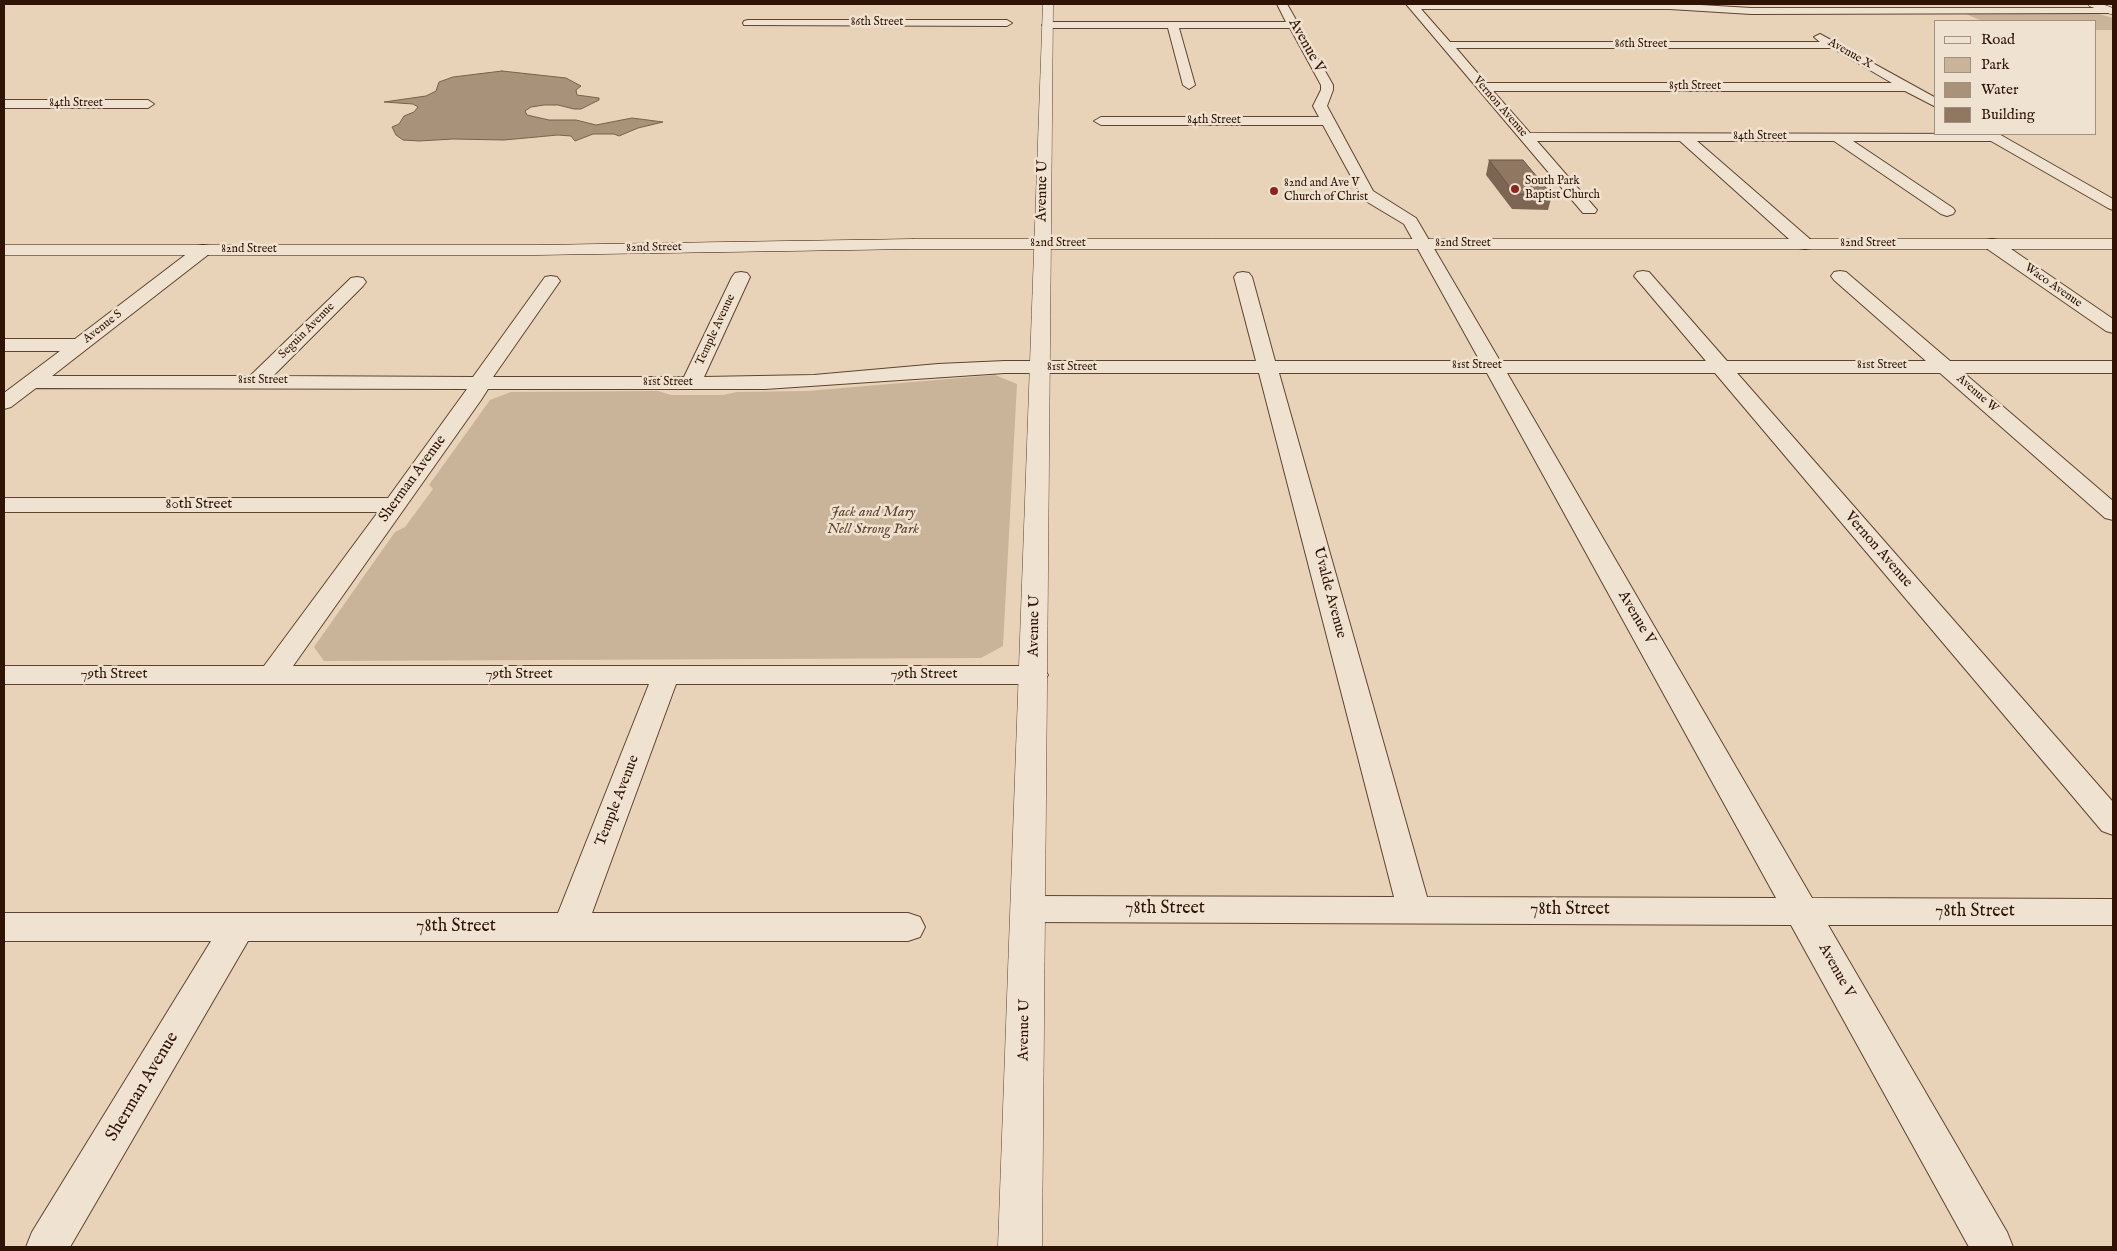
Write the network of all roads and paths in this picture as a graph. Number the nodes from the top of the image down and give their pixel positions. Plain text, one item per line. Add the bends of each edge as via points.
1 (1763, 4) edge
2 (2093, 4) edge
3 (1412, 5) edge
4 (758, 9) dead end
5 (1775, 10) junction
6 (2112, 11) edge
7 (1048, 15) edge
8 (1289, 15) edge
9 (1795, 22) dead end
10 (1007, 23) dead end
11 (1173, 25) junction
12 (1810, 31) dead end
13 (1447, 45) junction
14 (1834, 45) junction
15 (1189, 85) dead end
16 (1484, 87) junction
17 (1907, 87) junction
18 (1934, 102) edge
19 (4, 104) edge
20 (148, 104) dead end
21 (1101, 121) dead end
22 (1327, 121) junction
23 (1991, 135) edge
24 (1526, 137) junction
25 (1684, 137) junction
26 (1837, 137) junction
27 (2113, 205) edge
28 (1589, 210) dead end
29 (1947, 211) dead end
30 (1042, 244) junction
31 (1424, 244) junction
32 (1805, 244) junction
33 (1992, 244) junction
34 (2113, 244) edge
35 (4, 250) edge
36 (203, 250) junction
37 (1643, 276) dead end
38 (1840, 276) dead end
39 (1243, 277) dead end
40 (740, 278) dead end
41 (551, 281) dead end
42 (357, 282) dead end
43 (2113, 327) edge
44 (4, 345) edge
45 (80, 345) junction
46 (1493, 366) junction
47 (1944, 366) junction
48 (1268, 367) junction
49 (1720, 367) junction
50 (2113, 367) edge
51 (1040, 368) junction
52 (257, 381) junction
53 (32, 382) junction
54 (480, 382) junction
55 (691, 383) junction
56 (4, 403) edge
57 (2087, 490) junction
58 (2113, 490) edge
59 (4, 505) edge
60 (394, 505) junction
61 (2113, 513) edge
62 (272, 675) junction
63 (666, 675) junction
64 (1034, 675) junction
65 (4, 676) edge
66 (2113, 823) edge
67 (1028, 909) junction
68 (1414, 910) junction
69 (1802, 911) junction
70 (2113, 912) edge
71 (4, 927) edge
72 (238, 927) junction
73 (570, 927) junction
74 (908, 927) dead end
75 (47, 1247) edge
76 (1020, 1247) edge
77 (1992, 1247) edge

1 - 5 street
2 - 6 main road
3 - 5 street
3 - 13 street, Vernon Avenue
4 - 10 street, 86th Street via 748,23
5 - 6 street
5 - 9 street
7 - 11 street
7 - 30 main road, Avenue U
8 - 11 street
8 - 22 street, Avenue V via 1327,85 1320,106
11 - 15 street
12 - 14 street, Avenue X
13 - 14 street, 86th Street
13 - 16 street, Vernon Avenue
14 - 17 street, Avenue X
16 - 17 street, 85th Street
16 - 24 street, Vernon Avenue
17 - 18 street, Avenue X
19 - 20 street, 84th Street
21 - 22 street, 84th Street
22 - 31 street, Avenue V via 1369,197 1406,217
23 - 26 street, 84th Street
23 - 27 street
24 - 25 street, 84th Street
24 - 28 street, Vernon Avenue
25 - 26 street, 84th Street
25 - 32 street
26 - 29 street
30 - 31 main road, 82nd Street
30 - 36 main road, 82nd Street
30 - 51 main road, Avenue U
31 - 32 main road, 82nd Street
31 - 46 street, Avenue V
32 - 33 main road, 82nd Street
33 - 34 main road, 82nd Street
33 - 43 street, Waco Avenue
35 - 36 main road, 82nd Street
36 - 45 street, Avenue S
37 - 49 street, Vernon Avenue
38 - 47 street, Avenue W
39 - 48 street, Uvalde Avenue
40 - 55 street, Temple Avenue
41 - 54 street, Sherman Avenue
42 - 52 street, Seguin Avenue
44 - 45 street
45 - 53 street, Avenue S
46 - 48 street, 81st Street
46 - 49 street, 81st Street
46 - 69 street, Avenue V
47 - 49 street, 81st Street
47 - 50 street, 81st Street
47 - 57 street, Avenue W
48 - 51 street, 81st Street
48 - 68 street, Uvalde Avenue
49 - 66 street, Vernon Avenue
51 - 55 street, 81st Street via 946,369 814,381
51 - 64 main road, Avenue U
52 - 53 street, 81st Street
52 - 54 street, 81st Street
53 - 56 street, Avenue S
54 - 55 street, 81st Street
54 - 60 street, Sherman Avenue via 474,396
57 - 58 street
57 - 61 street, Avenue W
59 - 60 street, 80th Street
60 - 62 street, Sherman Avenue
62 - 63 street, 79th Street
62 - 65 street, 79th Street
63 - 64 street, 79th Street
63 - 73 street, Temple Avenue
64 - 67 main road, Avenue U
67 - 68 street, 78th Street
67 - 76 main road, Avenue U
68 - 69 street, 78th Street
69 - 70 street, 78th Street
69 - 77 street, Avenue V
71 - 72 street, 78th Street
72 - 73 street, 78th Street
72 - 75 street, Sherman Avenue
73 - 74 street, 78th Street

